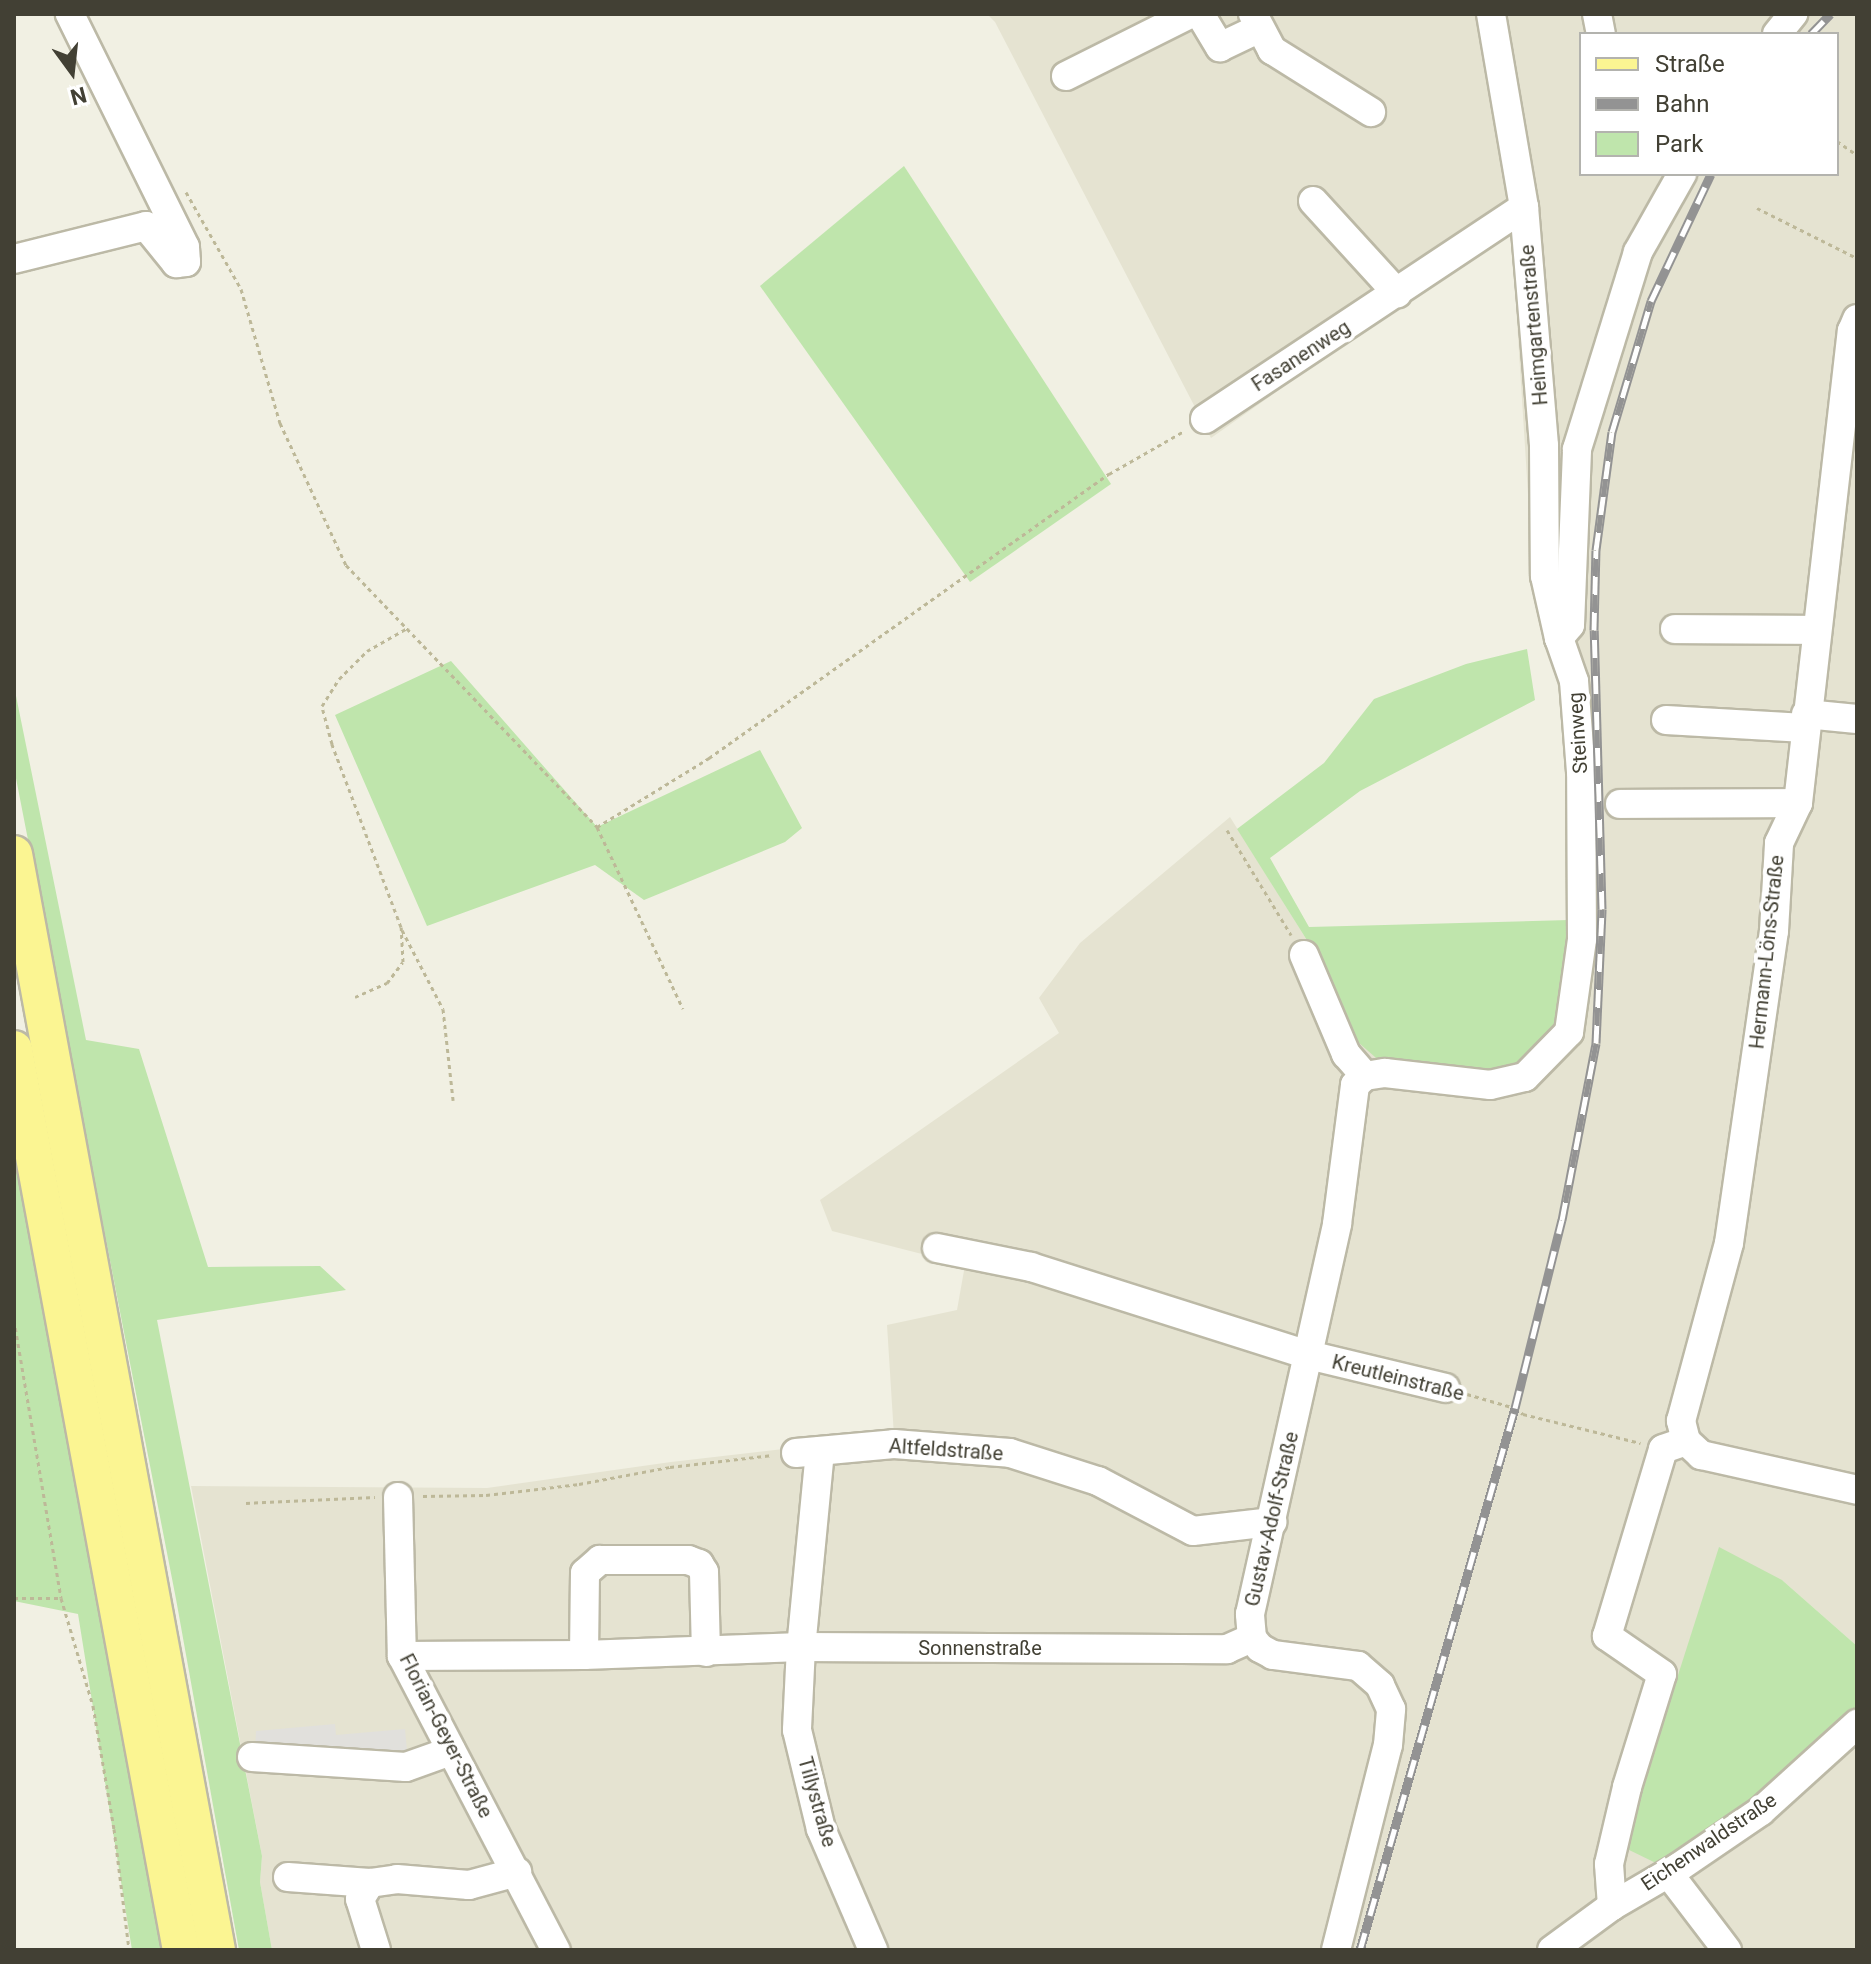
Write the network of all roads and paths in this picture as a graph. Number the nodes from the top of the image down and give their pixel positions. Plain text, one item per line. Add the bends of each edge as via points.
1 (70, 14) edge
2 (1190, 14) edge
3 (1200, 14) edge
4 (1491, 14) edge
5 (1793, 14) edge
6 (1256, 21) edge
7 (1779, 32) edge
8 (1066, 76) dead end
9 (1371, 112) dead end
10 (1839, 142) edge
11 (1857, 155) edge
12 (1681, 176) edge
13 (186, 192) dead end
14 (1313, 201) dead end
15 (1524, 207) junction
16 (1757, 208) dead end
17 (1857, 258) edge
18 (14, 259) edge
19 (1397, 293) junction
20 (1857, 319) edge
21 (1205, 419) joint
22 (1544, 446) junction
23 (1577, 449) junction
24 (409, 627) junction
25 (1675, 629) dead end
26 (1816, 630) junction
27 (1559, 638) junction
28 (1857, 719) edge
29 (1666, 720) dead end
30 (1806, 721) junction
31 (1798, 803) junction
32 (1620, 804) dead end
33 (597, 827) junction
34 (1227, 830) dead end
35 (14, 854) edge
36 (401, 927) junction
37 (1304, 955) joint
38 (355, 997) dead end
39 (683, 1009) dead end
40 (14, 1049) edge
41 (1360, 1080) junction
42 (453, 1100) dead end
43 (937, 1248) dead end
44 (14, 1320) edge
45 (1308, 1355) junction
46 (1445, 1388) joint
47 (1674, 1445) junction
48 (808, 1452) junction
49 (1857, 1490) edge
50 (398, 1497) junction
51 (246, 1503) dead end
52 (1272, 1522) junction
53 (14, 1598) edge
54 (61, 1598) junction
55 (1252, 1638) junction
56 (801, 1647) junction
57 (706, 1652) junction
58 (584, 1655) junction
59 (402, 1656) junction
60 (1857, 1724) edge
61 (451, 1751) junction
62 (252, 1757) dead end
63 (517, 1872) junction
64 (1669, 1874) junction
65 (288, 1877) dead end
66 (370, 1883) junction
67 (1612, 1906) junction
68 (129, 1950) edge
69 (181, 1950) edge
70 (217, 1950) edge
71 (376, 1950) edge
72 (556, 1950) edge
73 (873, 1950) edge
74 (1336, 1950) edge
75 (1552, 1950) edge
76 (1727, 1950) edge

1 - 18 street via 185,247 186,262 176,263 146,226
2 - 8 street
3 - 6 street via 1220,47
4 - 15 street, Heimgartenstraße
5 - 7 street
6 - 9 street via 1272,50
10 - 11 path
12 - 23 street via 1638,252
13 - 24 path via 241,289 280,423 346,565
14 - 19 street
15 - 19 street, Fasanenweg
15 - 22 street, Heimgartenstraße
16 - 17 path
19 - 21 street, Fasanenweg
20 - 26 street, Hermann-Löns-Straße
21 - 33 path via 1109,474 709,758
22 - 23 street
22 - 27 street, Heimgartenstraße via 1545,576
23 - 27 street via 1570,625
24 - 33 path
24 - 36 path via 367,651 322,706
25 - 26 street
26 - 30 street, Hermann-Löns-Straße
27 - 41 street, Steinweg via 1574,681 1581,772 1582,939 1569,1032 1525,1077 1490,1085 1385,1073
28 - 30 street
29 - 30 street
30 - 31 street, Hermann-Löns-Straße
31 - 32 street
31 - 47 street, Hermann-Löns-Straße via 1779,843 1774,931 1729,1243
33 - 39 path
34 - 37 path
35 - 70 main road
36 - 38 path via 403,962 387,983
36 - 42 path via 443,1009
37 - 41 street
40 - 69 main road
41 - 45 street, Gustav-Adolf-Straße via 1337,1224
43 - 45 street, Kreutleinstraße via 1031,1267
44 - 54 path
45 - 46 street, Kreutleinstraße
45 - 52 street, Gustav-Adolf-Straße
46 - 47 path, Kreutleinstraße via 1523,1414
47 - 49 street
47 - 67 street, Hermann-Löns-Straße via 1607,1636 1662,1674 1609,1864
48 - 50 path via 486,1495
48 - 52 street, Altfeldstraße via 894,1444 1010,1453 1098,1481 1193,1531
48 - 56 street, Tillystraße
50 - 51 path
50 - 59 street, Florian-Geyer-Straße
52 - 55 street, Gustav-Adolf-Straße via 1250,1614
53 - 54 path
54 - 68 path via 93,1706
55 - 56 street, Sonnenstraße via 1227,1649
55 - 74 street via 1273,1655 1358,1666 1380,1685 1391,1709 1388,1745
56 - 57 street, Sonnenstraße
56 - 73 street, Tillystraße via 797,1730 821,1829
57 - 58 street, Sonnenstraße
57 - 58 street via 704,1572 699,1564 600,1560 585,1573
58 - 59 street, Sonnenstraße
59 - 61 street, Florian-Geyer-Straße
60 - 64 street, Eichenwaldstraße via 1761,1811
61 - 62 street via 406,1767
61 - 63 street, Florian-Geyer-Straße
63 - 66 street via 469,1885 397,1879
63 - 72 street, Florian-Geyer-Straße
64 - 67 street, Eichenwaldstraße
64 - 76 street
65 - 66 street
66 - 71 street via 360,1899
67 - 75 street, Eichenwaldstraße

